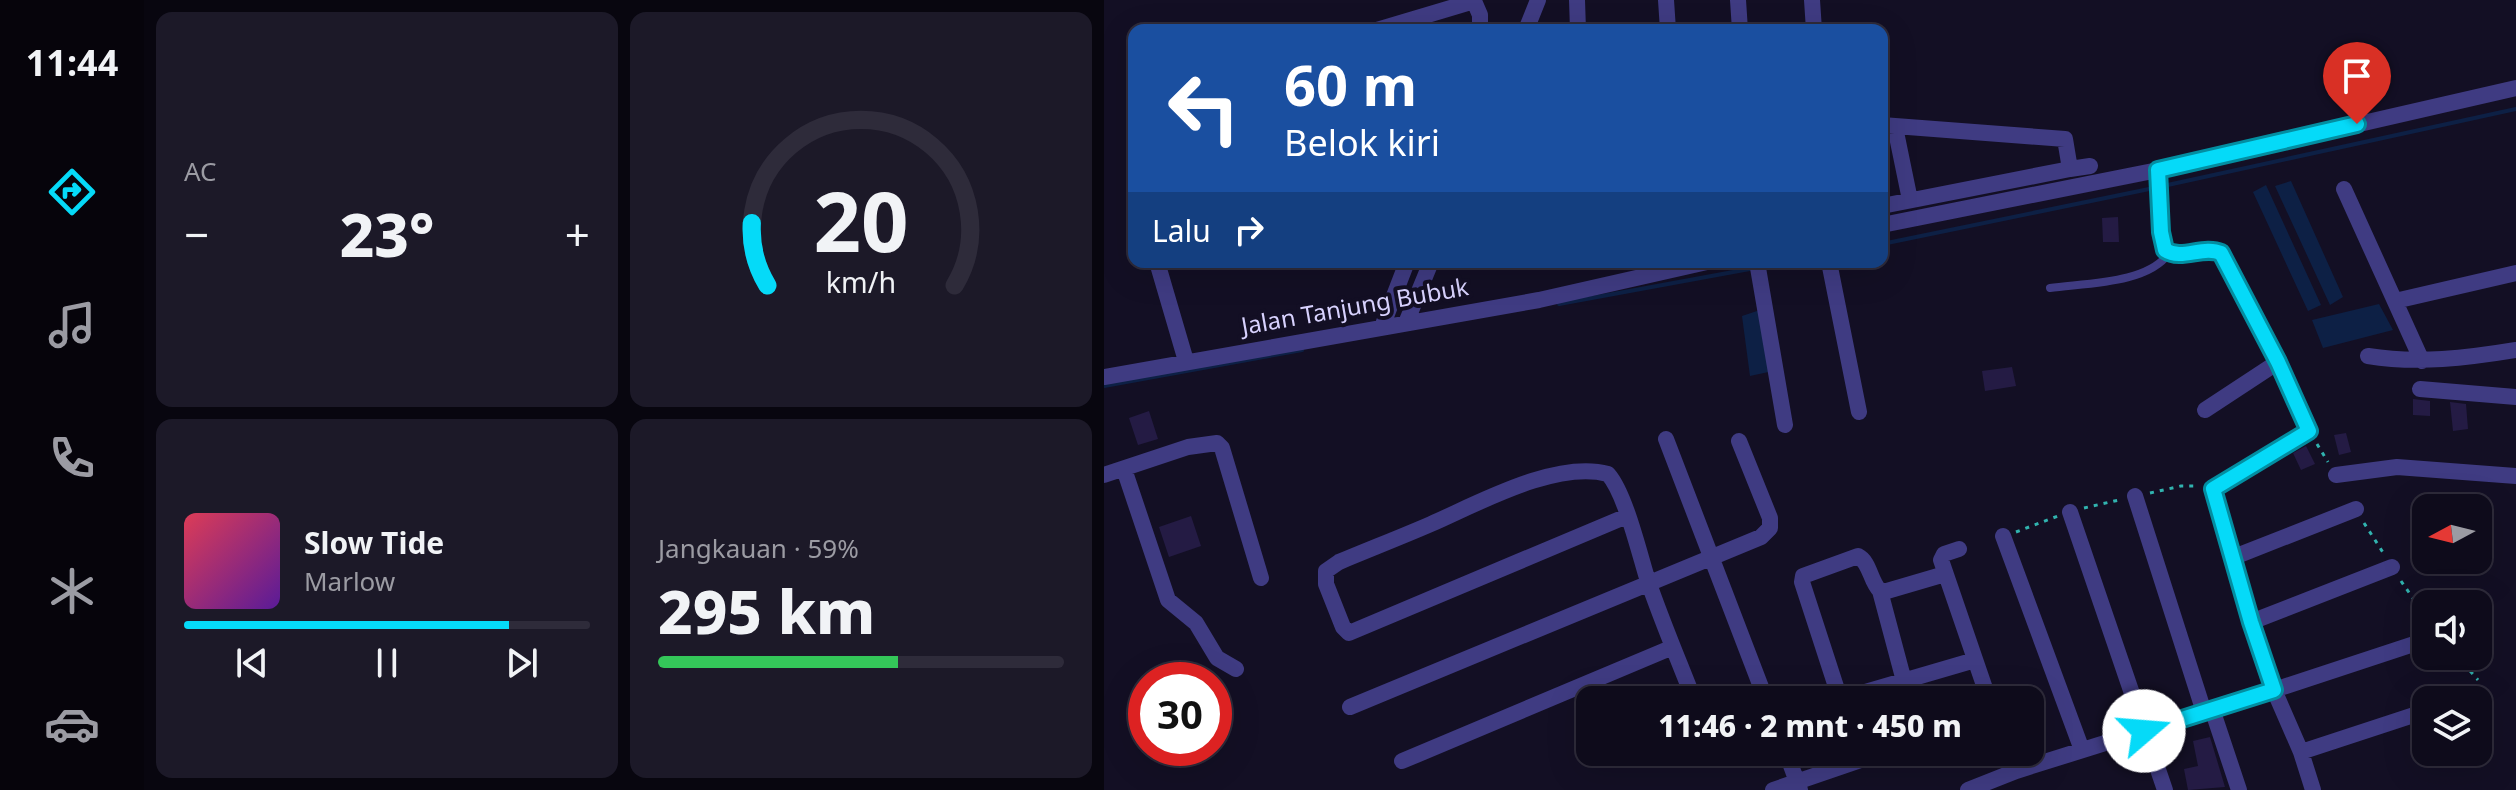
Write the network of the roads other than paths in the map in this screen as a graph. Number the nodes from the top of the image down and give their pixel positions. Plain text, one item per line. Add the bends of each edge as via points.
1 (1538, 0) edge
2 (1577, 0) edge
3 (1666, 0) edge
4 (1738, 0) edge
5 (1812, 0) edge
6 (1397, 24) edge
7 (1480, 24) edge
8 (1528, 24) edge
9 (1578, 24) edge
10 (1668, 24) edge
11 (1740, 24) edge
12 (1814, 24) edge
13 (2516, 88) edge
14 (1888, 127) edge
15 (1888, 134) edge
16 (2080, 167) junction
17 (2159, 177) junction
18 (2084, 184) junction
19 (2344, 189) dead end
20 (1906, 201) junction
21 (1888, 205) edge
22 (1906, 220) junction
23 (1888, 224) edge
24 (2169, 253) junction
25 (1159, 268) edge
26 (1405, 268) edge
27 (1429, 268) edge
28 (1680, 268) edge
29 (1758, 268) edge
30 (1830, 268) edge
31 (2516, 273) edge
32 (2050, 288) dead end
33 (2395, 301) junction
34 (1406, 323) junction
35 (1382, 327) junction
36 (2516, 350) edge
37 (2368, 356) dead end
38 (1186, 361) junction
39 (2422, 361) junction
40 (2278, 362) junction
41 (1104, 377) edge
42 (2420, 389) dead end
43 (2516, 397) edge
44 (2205, 410) dead end
45 (1859, 412) dead end
46 (1785, 425) dead end
47 (1666, 439) dead end
48 (1739, 441) dead end
49 (1124, 469) junction
50 (1104, 475) edge
51 (2336, 475) road end
52 (2516, 476) edge
53 (2135, 496) dead end
54 (2356, 509) road end
55 (2070, 512) road end
56 (1627, 516) junction
57 (2003, 536) road end
58 (1959, 549) dead end
59 (2234, 557) junction
60 (1711, 558) junction
61 (2392, 567) road end
62 (1945, 574) junction
63 (1261, 578) dead end
64 (1649, 584) junction
65 (1880, 591) junction
66 (2251, 622) junction
67 (2412, 645) edge
68 (1673, 647) junction
69 (1975, 660) junction
70 (1236, 669) dead end
71 (1904, 681) junction
72 (1688, 686) edge
73 (1761, 686) edge
74 (1835, 686) edge
75 (1887, 686) edge
76 (1984, 686) edge
77 (2274, 690) junction
78 (1350, 707) dead end
79 (2208, 710) junction
80 (2412, 716) edge
81 (2144, 731) junction
82 (2082, 750) junction
83 (2301, 752) junction
84 (1402, 761) dead end
85 (1791, 766) edge
86 (1849, 766) edge
87 (2014, 766) edge
88 (2016, 771) junction
89 (1798, 786) edge
90 (1773, 790) edge
91 (1968, 790) edge
92 (2165, 790) edge
93 (2239, 790) edge
94 (2313, 790) edge

1 - 8 street
2 - 9 street
3 - 10 street
4 - 11 street
5 - 12 street
6 - 7 street via 1474,1
13 - 17 street
14 - 16 street via 2065,139
15 - 20 street
16 - 18 street
16 - 20 street
17 - 18 street
17 - 24 street via 2162,242
18 - 22 street
19 - 33 street
20 - 21 street
20 - 22 street
22 - 23 street
24 - 32 lane via 2146,273
24 - 40 street via 2221,253
25 - 38 street
26 - 35 street
27 - 34 street
28 - 34 street, Jalan Tanjung Bubuk
29 - 46 street
30 - 45 street
31 - 33 street
33 - 39 street
34 - 35 street, Jalan Tanjung Bubuk
35 - 38 street, Jalan Tanjung Bubuk
36 - 39 street
37 - 39 street
38 - 41 street, Jalan Tanjung Bubuk
40 - 44 street
40 - 59 street via 2309,431 2213,489
42 - 43 street
47 - 60 street
48 - 60 street via 1770,528
49 - 50 street
49 - 63 street via 1217,443
49 - 70 street via 1166,597 1196,623 1217,658
51 - 52 street via 2397,467
53 - 79 street
54 - 59 street
55 - 81 street
56 - 56 street via 1608,474 1556,475 1339,562 1326,571 1326,584 1349,633
56 - 64 street
57 - 82 street
58 - 62 street via 1941,557
59 - 66 street
60 - 64 street
60 - 73 street
61 - 66 street
62 - 65 street
62 - 69 street
64 - 68 street
64 - 78 street
65 - 71 street
65 - 74 street via 1861,557 1803,576
66 - 77 street
67 - 77 street
68 - 72 street
68 - 84 street
69 - 71 street
69 - 76 street
71 - 75 street
77 - 79 street
77 - 83 street
79 - 81 street
79 - 93 street
80 - 83 street
81 - 82 street
81 - 92 street
82 - 88 street
83 - 94 street
85 - 89 street
86 - 89 street
87 - 88 street
88 - 91 street
89 - 90 street

